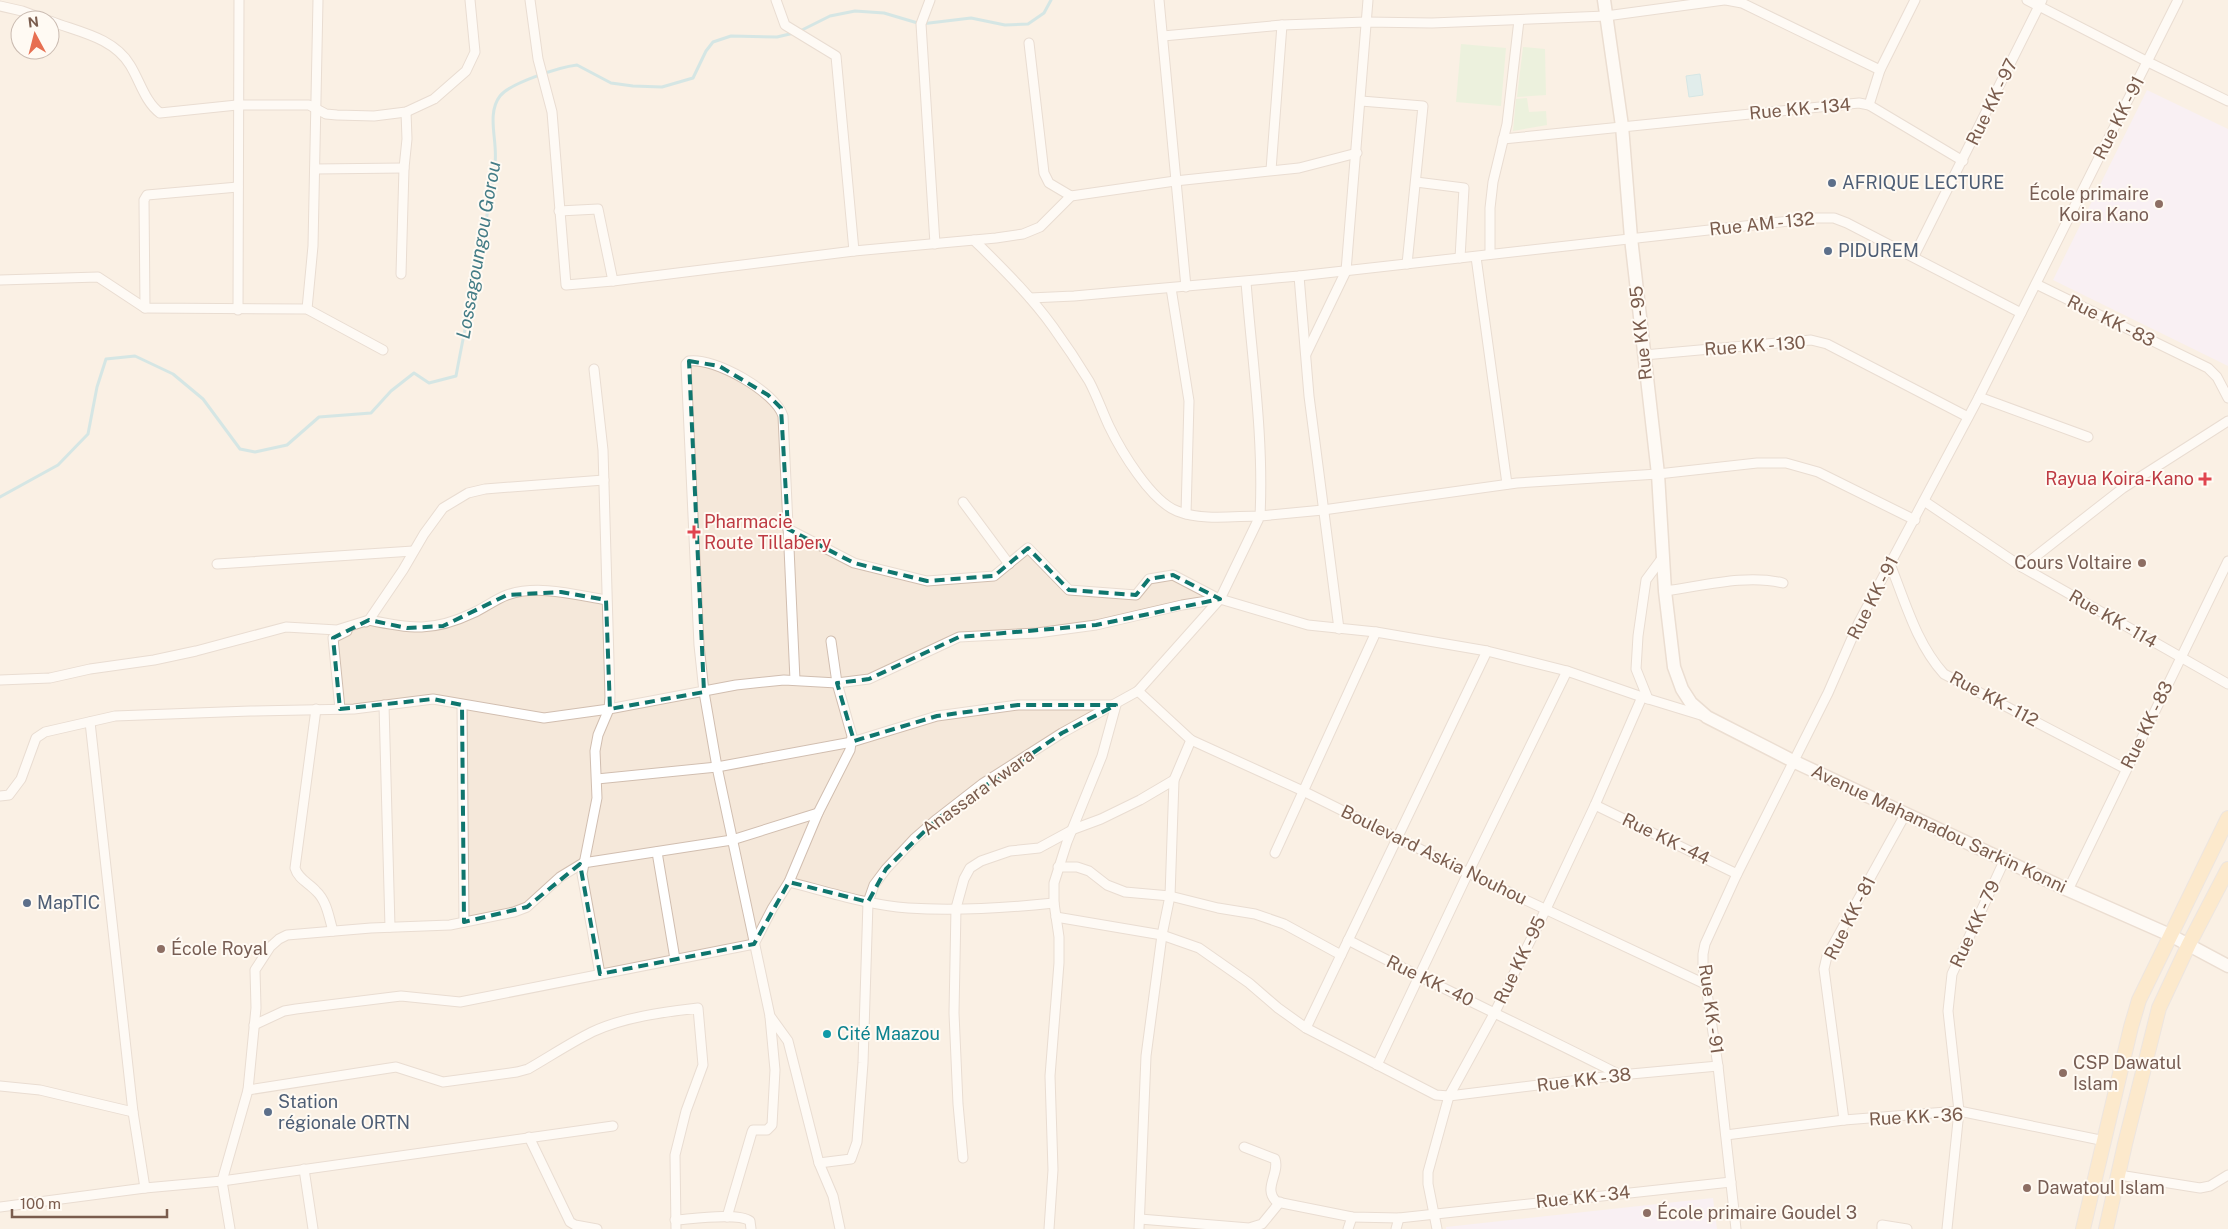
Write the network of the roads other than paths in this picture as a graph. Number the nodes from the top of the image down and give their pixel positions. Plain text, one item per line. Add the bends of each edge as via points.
1 (239, 0) edge
2 (318, 0) edge
3 (470, 0) edge
4 (530, 0) edge
5 (776, 0) edge
6 (930, 0) edge
7 (1159, 0) edge
8 (1368, 0) edge
9 (1604, 0) edge
10 (1725, 0) edge
11 (1915, 0) edge
12 (2027, 0) edge
13 (2178, 0) edge
14 (2040, 3) edge
15 (0, 6) edge
16 (18, 10) edge
17 (1606, 16) junction
18 (1519, 20) junction
19 (1366, 22) junction
20 (60, 25) edge
21 (1282, 25) junction
22 (1164, 36) junction
23 (1029, 43) dead end
24 (2148, 62) junction
25 (1880, 70) junction
26 (1361, 101) junction
27 (2228, 101) edge
28 (237, 105) junction
29 (1869, 105) junction
30 (316, 107) junction
31 (406, 112) junction
32 (1622, 126) junction
33 (1503, 139) junction
34 (1357, 153) junction
35 (1963, 161) junction
36 (315, 168) junction
37 (404, 168) junction
38 (1271, 170) junction
39 (1175, 181) junction
40 (1416, 182) junction
41 (238, 187) junction
42 (1071, 196) junction
43 (559, 211) junction
44 (1631, 238) junction
45 (974, 240) junction
46 (935, 244) junction
47 (854, 251) junction
48 (1490, 254) junction
49 (1476, 256) junction
50 (1914, 256) junction
51 (1460, 258) junction
52 (1407, 264) junction
53 (1346, 271) junction
54 (401, 274) dead end
55 (1299, 276) junction
56 (0, 280) edge
57 (613, 281) junction
58 (1246, 282) junction
59 (2036, 284) junction
60 (1186, 287) junction
61 (1171, 288) junction
62 (1030, 298) junction
63 (145, 308) junction
64 (308, 309) junction
65 (238, 310) junction
66 (2021, 313) junction
67 (383, 350) dead end
68 (1306, 354) junction
69 (1644, 356) junction
70 (594, 369) dead end
71 (1979, 397) junction
72 (2228, 398) edge
73 (1968, 417) junction
74 (2228, 421) edge
75 (2088, 437) dead end
76 (1658, 474) junction
77 (604, 480) junction
78 (1507, 484) junction
79 (1924, 501) junction
80 (963, 502) dead end
81 (1323, 510) junction
82 (1186, 514) junction
83 (1260, 516) junction
84 (1915, 520) junction
85 (788, 529) junction
86 (413, 551) junction
87 (1663, 557) junction
88 (2228, 561) edge
89 (217, 564) dead end
90 (1009, 564) junction
91 (1890, 564) junction
92 (2022, 567) junction
93 (1783, 583) dead end
94 (1666, 591) junction
95 (1220, 599) junction
96 (606, 600) junction
97 (369, 620) junction
98 (1339, 629) junction
99 (1376, 632) junction
100 (831, 642) dead end
101 (1487, 652) junction
102 (2180, 657) junction
103 (1674, 667) joint
104 (1567, 671) junction
105 (0, 680) edge
106 (795, 680) junction
107 (837, 683) junction
108 (2228, 684) edge
109 (1138, 691) junction
110 (704, 692) junction
111 (1645, 698) junction
112 (384, 705) junction
113 (462, 705) junction
114 (1116, 705) junction
115 (316, 709) junction
116 (340, 709) junction
117 (609, 709) junction
118 (1706, 717) junction
119 (90, 722) junction
120 (1191, 740) junction
121 (852, 742) junction
122 (1794, 762) junction
123 (717, 767) junction
124 (2126, 769) junction
125 (597, 779) junction
126 (1174, 780) junction
127 (1303, 791) junction
128 (0, 796) edge
129 (1595, 805) junction
130 (818, 813) junction
131 (1906, 813) junction
132 (2228, 818) edge
133 (1074, 828) junction
134 (1399, 839) junction
135 (732, 840) junction
136 (657, 852) junction
137 (1275, 853) dead end
138 (2005, 859) junction
139 (583, 863) junction
140 (1058, 867) junction
141 (2228, 869) edge
142 (1468, 874) junction
143 (1737, 874) junction
144 (789, 882) junction
145 (2068, 890) junction
146 (1170, 896) junction
147 (868, 902) junction
148 (1054, 903) junction
149 (956, 908) junction
150 (1546, 909) junction
151 (1056, 917) junction
152 (464, 922) junction
153 (390, 927) junction
154 (333, 931) junction
155 (2170, 934) junction
156 (1162, 935) junction
157 (1348, 940) junction
158 (754, 944) junction
159 (2189, 944) junction
160 (1341, 955) junction
161 (676, 959) junction
162 (2228, 966) edge
163 (600, 974) junction
164 (1420, 978) junction
165 (1705, 984) junction
166 (1495, 1012) junction
167 (770, 1016) junction
168 (254, 1025) junction
169 (1306, 1028) junction
170 (1378, 1066) junction
171 (1718, 1066) junction
172 (1620, 1075) junction
173 (0, 1086) edge
174 (248, 1090) junction
175 (1450, 1096) junction
176 (1959, 1111) junction
177 (133, 1112) junction
178 (1844, 1120) junction
179 (613, 1126) dead end
180 (1726, 1135) junction
181 (530, 1137) junction
182 (2105, 1141) junction
183 (1244, 1147) dead end
184 (963, 1158) dead end
185 (819, 1163) junction
186 (304, 1169) junction
187 (2119, 1175) junction
188 (2228, 1175) edge
189 (222, 1181) junction
190 (1731, 1182) junction
191 (145, 1188) junction
192 (1280, 1202) junction
193 (0, 1207) edge
194 (1435, 1212) junction
195 (727, 1217) junction
196 (1352, 1217) junction
197 (1398, 1218) junction
198 (1140, 1219) junction
199 (675, 1224) edge
200 (230, 1229) edge
201 (313, 1229) edge
202 (597, 1229) edge
203 (751, 1229) edge
204 (840, 1229) edge
205 (1049, 1229) edge
206 (1139, 1229) edge
207 (1348, 1229) edge
208 (1396, 1229) edge
209 (1437, 1229) edge
210 (1736, 1229) edge
211 (1882, 1229) edge
212 (1907, 1229) edge
213 (1947, 1229) edge
214 (2083, 1229) edge
215 (2106, 1229) edge

1 - 28 street
2 - 30 street
3 - 31 street via 475,52 466,71 434,99
4 - 43 street via 540,67 550,100
5 - 47 street via 785,24 836,56
6 - 46 street via 920,24
7 - 22 street
8 - 19 street
9 - 17 street, Rue KK - 95
10 - 17 street
10 - 25 street via 1742,3
11 - 25 street
12 - 14 street
13 - 24 street, Rue KK - 91
14 - 24 street
14 - 35 street, Rue KK - 97
15 - 16 street
17 - 18 street
17 - 32 street, Rue KK - 95
18 - 19 street
18 - 33 street
19 - 21 street
19 - 26 street
20 - 28 street via 107,42 129,63 152,107 160,113
21 - 22 street
21 - 38 street
22 - 39 street
23 - 42 street via 1044,173 1049,184
24 - 27 street
24 - 59 street, Rue KK - 91
25 - 29 street
26 - 34 street
26 - 40 street via 1423,106
28 - 30 street
28 - 41 street
29 - 32 street, Rue KK - 134 via 1848,103
29 - 35 street, Rue KK - 134
30 - 31 street via 326,114 338,116
30 - 36 street
31 - 37 street via 408,138
32 - 33 street, Rue KK - 134
32 - 44 street, Rue KK - 95
33 - 48 street via 1490,208
34 - 38 street via 1316,165
34 - 53 street
35 - 50 street, Rue KK - 97
36 - 37 street
36 - 64 street
37 - 54 street
38 - 39 street
39 - 42 street
39 - 60 street
40 - 51 street via 1464,188
40 - 52 street
41 - 63 street via 147,195 144,200
41 - 65 street
42 - 45 street via 1040,227 1023,234
43 - 57 street via 598,209
43 - 57 street via 566,285
44 - 48 street, Rue AM - 132
44 - 50 street, Rue AM - 132 via 1834,218
44 - 69 street, Rue KK - 95
45 - 46 street
45 - 62 street
46 - 47 street
47 - 57 street
48 - 49 street, Rue AM - 132
49 - 51 street, Rue AM - 132
49 - 78 street
50 - 66 street, Rue AM - 132
51 - 52 street, Rue AM - 132
52 - 53 street, Rue AM - 132
53 - 55 street, Rue AM - 132
53 - 68 street
55 - 58 street, Rue AM - 132
55 - 68 street
56 - 63 street via 98,277
58 - 60 street, Rue AM - 132
58 - 83 street via 1262,487
59 - 66 street, Rue KK - 91
59 - 72 street, Rue KK - 83 via 2208,368
60 - 61 street, Rue AM - 132
61 - 62 street, Rue AM - 132
61 - 82 street via 1189,401
62 - 82 street via 1089,382 1109,427 1148,487 1167,505
63 - 65 street
64 - 65 street
64 - 67 street
66 - 71 street, Rue KK - 91
68 - 81 street
69 - 73 street, Rue KK - 130 via 1811,340 1827,344
69 - 76 street, Rue KK - 95
70 - 77 street
71 - 73 street, Rue KK - 91
71 - 75 street
73 - 79 street, Rue KK - 91
74 - 92 street via 2122,488
76 - 78 street
76 - 84 street via 1786,463 1818,472
76 - 87 street, Rue KK - 95
77 - 86 street via 468,493 443,508
77 - 96 street
78 - 81 street
79 - 84 street, Rue KK - 91
79 - 92 street, Rue KK - 114
80 - 90 street
81 - 83 street
81 - 98 street
82 - 83 street
83 - 95 street, Anassara kwara
84 - 91 street, Rue KK - 91
85 - 90 street via 854,563 927,581 994,576
85 - 106 street
85 - 110 street via 784,416 781,408 768,395 719,366 706,361 688,361 699,645
86 - 89 street
86 - 97 street
87 - 94 street, Rue KK - 95
87 - 111 street via 1646,580 1638,636 1636,669
88 - 102 street, Rue KK - 83
90 - 95 street via 1028,548 1069,590 1136,595 1149,579 1173,575
91 - 122 street, Rue KK - 91 via 1859,622
91 - 124 street, Rue KK - 112 via 1922,643 1944,674
92 - 102 street, Rue KK - 114
93 - 94 street via 1744,581
94 - 103 street, Rue KK - 95
95 - 98 street via 1308,625
95 - 107 street via 1096,625 1037,633 959,637 869,679
95 - 109 street, Anassara kwara
96 - 97 street via 535,591 507,595 443,626 407,628
96 - 117 street
97 - 105 street via 337,630 286,626 154,660 90,668 50,678
97 - 116 street via 333,638
98 - 99 street
99 - 101 street
99 - 127 street
100 - 107 street
101 - 104 street
101 - 134 street
102 - 108 street, Rue KK - 114
102 - 124 street, Rue KK - 83
103 - 118 street, Avenue Mahamadou Sarkin Konni via 1682,689
104 - 111 street
104 - 142 street
106 - 107 street
106 - 110 street via 736,685
107 - 121 street
109 - 114 street, Anassara kwara
109 - 120 street, Boulevard Askia Nouhou
110 - 117 street
110 - 123 street
111 - 118 street
111 - 129 street, Rue KK - 95
112 - 113 street via 433,699
112 - 116 street
112 - 153 street
113 - 117 street via 544,718
113 - 152 street
114 - 121 street via 1018,704 938,716
114 - 133 street via 1107,742
114 - 147 street, Anassara kwara via 1062,733 982,784 937,819 886,869 874,885
115 - 116 street
115 - 119 street via 116,716
115 - 154 street via 295,868 321,898
117 - 125 street via 595,751
118 - 122 street, Avenue Mahamadou Sarkin Konni
119 - 128 street via 45,732 36,738 21,779 9,795
119 - 177 street
120 - 126 street
120 - 127 street, Boulevard Askia Nouhou
121 - 123 street
121 - 130 street
122 - 131 street, Avenue Mahamadou Sarkin Konni
122 - 143 street, Rue KK - 91
123 - 125 street
123 - 135 street
124 - 145 street, Rue KK - 83
125 - 139 street via 595,815
126 - 133 street via 1101,819
126 - 146 street
127 - 134 street, Boulevard Askia Nouhou
127 - 137 street
129 - 143 street, Rue KK - 44
129 - 150 street, Rue KK - 95
130 - 135 street
130 - 144 street
131 - 138 street, Avenue Mahamadou Sarkin Konni
131 - 178 street, Rue KK - 81 via 1827,956 1824,969
132 - 155 main road
133 - 140 street
133 - 149 street via 1038,848 1010,851 970,868
134 - 142 street, Boulevard Askia Nouhou
134 - 157 street
135 - 136 street
135 - 158 street
136 - 139 street
136 - 161 street
138 - 145 street, Avenue Mahamadou Sarkin Konni
138 - 176 street, Rue KK - 79 via 1952,974 1948,1011
139 - 152 street via 560,877 527,907
139 - 163 street via 582,874
140 - 146 street via 1089,871 1107,885 1125,892
140 - 148 street
141 - 159 main road
142 - 150 street, Boulevard Askia Nouhou
142 - 164 street
143 - 165 street, Rue KK - 91 via 1703,954
144 - 147 street
144 - 158 street
145 - 155 street, Avenue Mahamadou Sarkin Konni
146 - 156 street
146 - 160 street via 1255,914 1284,924
147 - 149 street via 908,908
147 - 185 street via 857,1142 851,1159
148 - 149 street via 1007,908
148 - 151 street
149 - 184 street via 954,1013
150 - 165 street, Boulevard Askia Nouhou
150 - 166 street, Rue KK - 95
151 - 156 street, Rue KK - 38
151 - 205 street via 1059,963 1050,1076 1053,1170
152 - 153 street
153 - 154 street
154 - 168 street via 287,935 270,947 255,970
155 - 159 street, Avenue Mahamadou Sarkin Konni
155 - 182 main road via 2136,1009
156 - 169 street, Rue KK - 38 via 1208,954
156 - 198 street via 1146,1056
157 - 160 street
157 - 164 street, Rue KK - 40
158 - 161 street
158 - 167 street
159 - 162 street, Avenue Mahamadou Sarkin Konni
159 - 187 main road via 2159,1008
160 - 169 street
161 - 163 street
163 - 168 street via 460,1002 401,996 296,1009
164 - 166 street, Rue KK - 40
164 - 170 street
165 - 171 street, Rue KK - 91
166 - 172 street, Rue KK - 40
166 - 175 street, Rue KK - 95
167 - 185 street via 788,1041
167 - 195 street via 775,1070 772,1125 767,1130 752,1132
168 - 174 street
169 - 170 street, Rue KK - 38
170 - 175 street, Rue KK - 38 via 1436,1095
171 - 172 street, Rue KK - 38
171 - 180 street, Rue KK - 91
172 - 175 street, Rue KK - 38
173 - 177 street via 40,1090
174 - 189 street
174 - 199 street via 396,1067 443,1082 517,1072 606,1027 658,1013 698,1008 703,1065 674,1154
175 - 194 street, Rue KK - 95 via 1428,1172
176 - 178 street, Rue KK - 36
176 - 182 street, Rue KK - 36
176 - 213 street, Rue KK - 79
177 - 191 street
178 - 180 street, Rue KK - 36
179 - 181 street
180 - 190 street, Rue KK - 91
181 - 186 street
181 - 202 street via 570,1222
182 - 214 main road
183 - 192 street via 1275,1159 1278,1166 1271,1192 1272,1198
185 - 204 street via 833,1196
186 - 189 street
186 - 201 street
187 - 188 street via 2200,1188
187 - 215 main road
189 - 191 street
189 - 200 street
190 - 194 street, Rue KK - 34
190 - 210 street, Rue KK - 91
191 - 193 street
192 - 196 street, Rue KK - 34
192 - 198 street via 1262,1224 1249,1228
194 - 197 street, Rue KK - 34
194 - 209 street, Rue KK - 95
195 - 199 street
195 - 203 street via 746,1218
196 - 197 street, Rue KK - 34
196 - 207 street
197 - 208 street
198 - 206 street
211 - 212 street via 1882,1225

